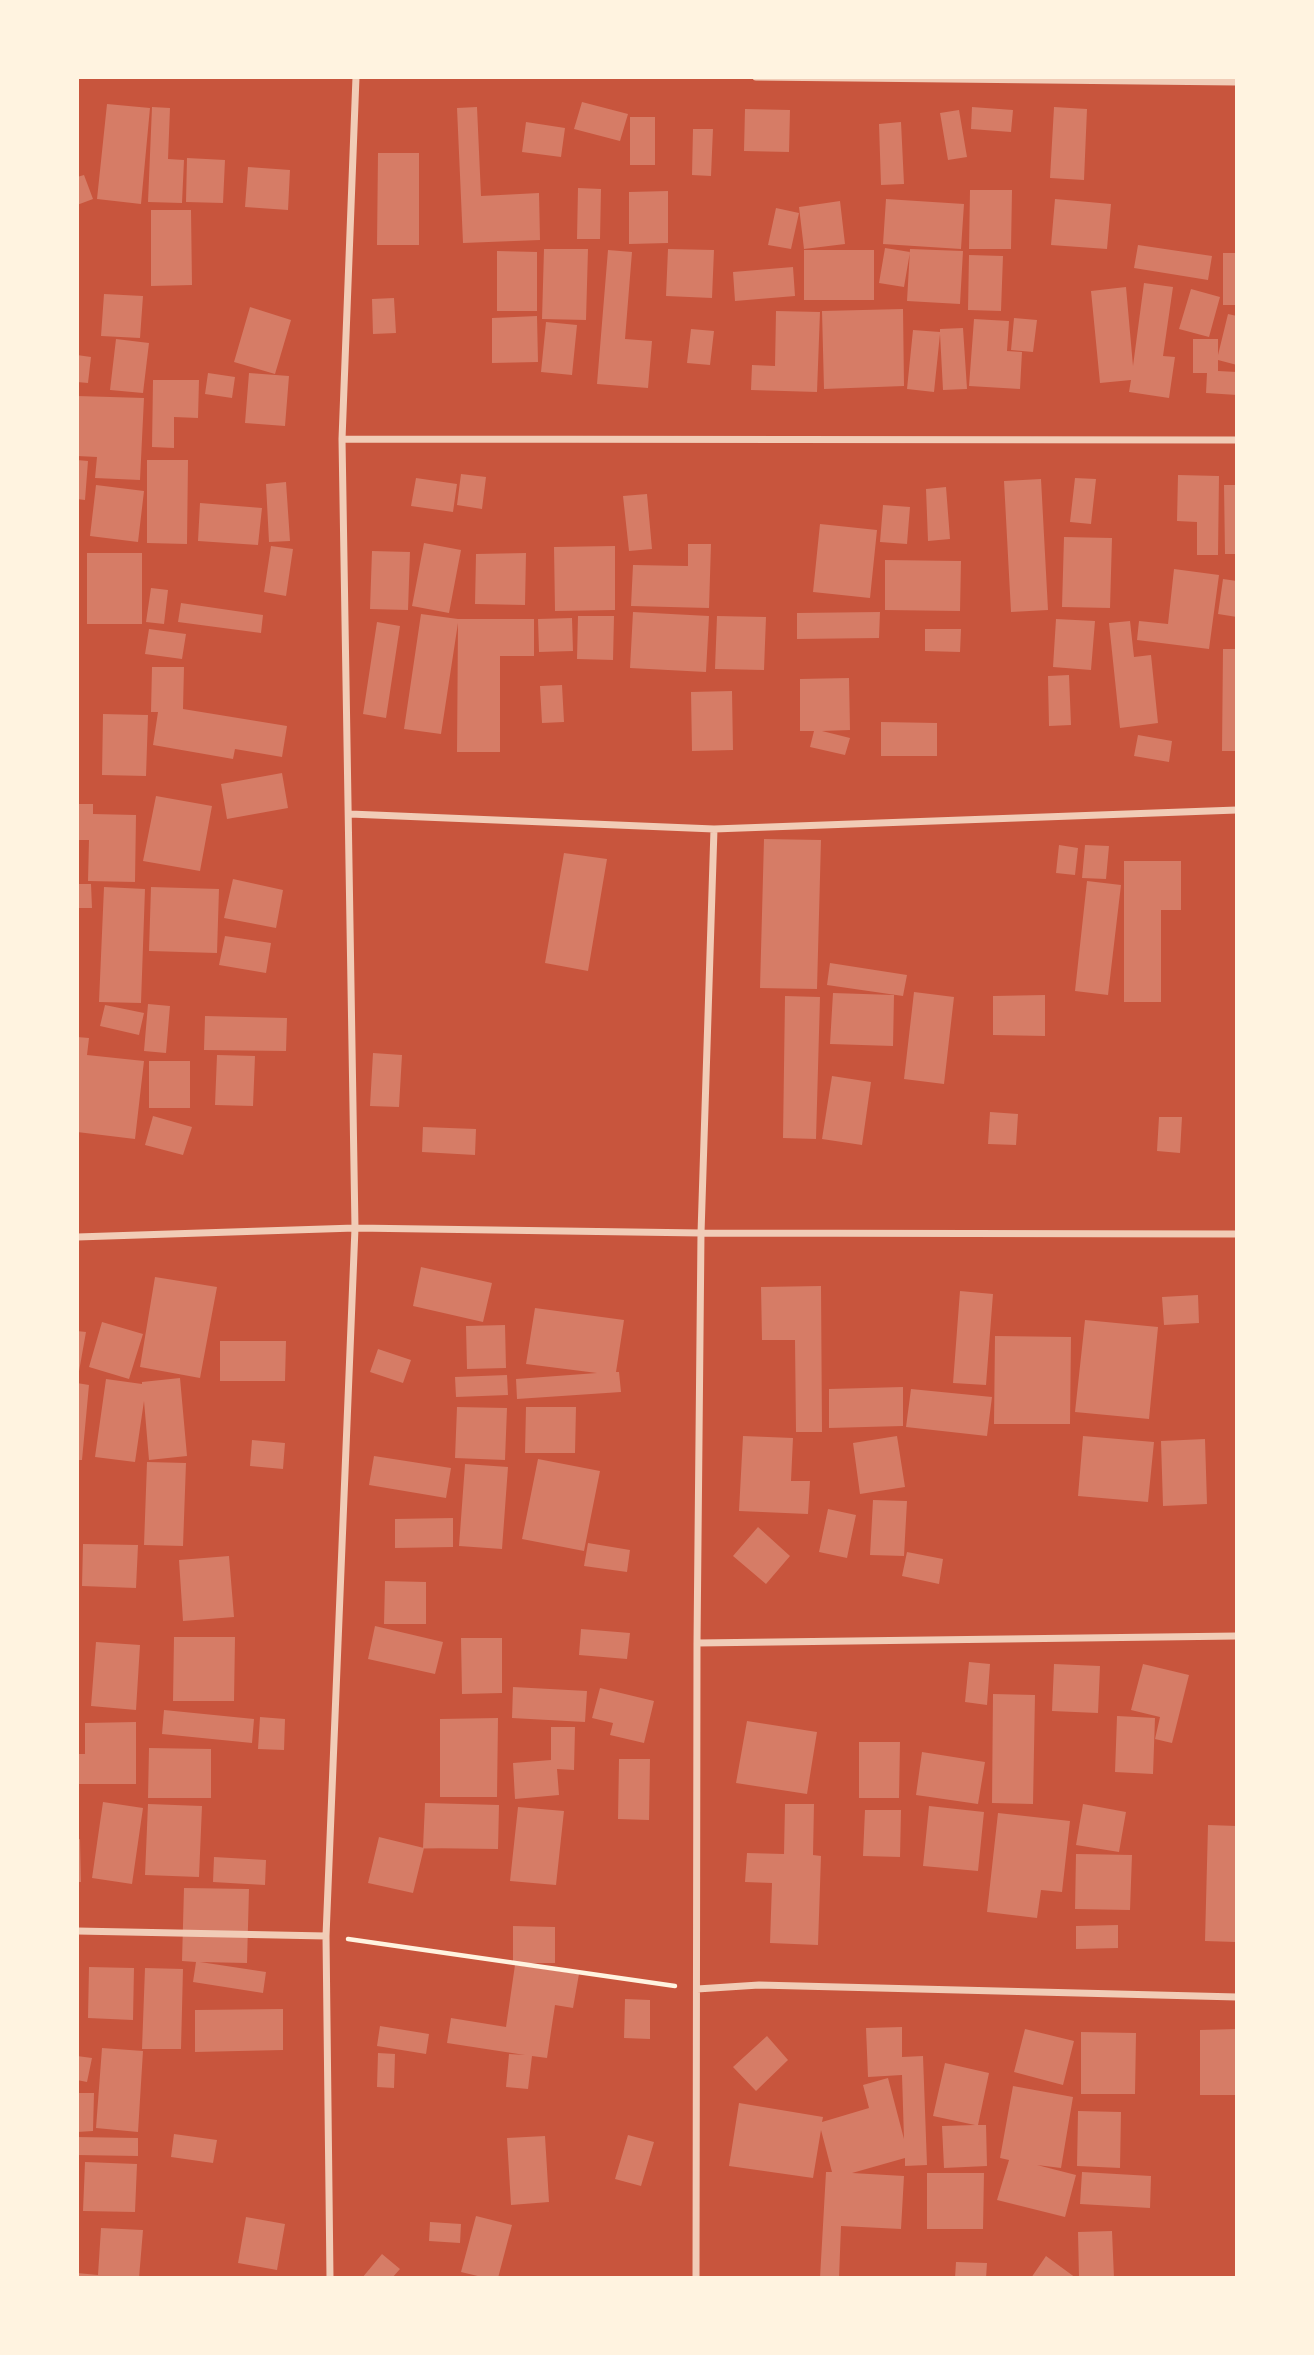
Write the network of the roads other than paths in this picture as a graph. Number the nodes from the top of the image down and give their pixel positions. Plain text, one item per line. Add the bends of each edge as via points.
1 (356, 77) edge
2 (756, 77) edge
3 (1237, 82) edge
4 (342, 439) junction
5 (1237, 440) edge
6 (1237, 810) edge
7 (349, 814) junction
8 (714, 829) junction
9 (355, 1228) junction
10 (701, 1233) junction
11 (1237, 1234) edge
12 (77, 1237) edge
13 (1237, 1636) edge
14 (696, 1643) junction
15 (77, 1931) edge
16 (326, 1936) junction
17 (697, 1989) junction
18 (1237, 1997) edge
19 (330, 2278) edge
20 (696, 2278) edge

1 - 4 street
2 - 3 street
4 - 5 street
4 - 7 street
6 - 8 street
7 - 8 street
7 - 9 street
8 - 10 street
9 - 10 street
9 - 12 street
9 - 16 street
10 - 11 street
10 - 14 street
13 - 14 street
14 - 17 street
15 - 16 street
16 - 19 street
17 - 18 street via 759,1985
17 - 20 street

